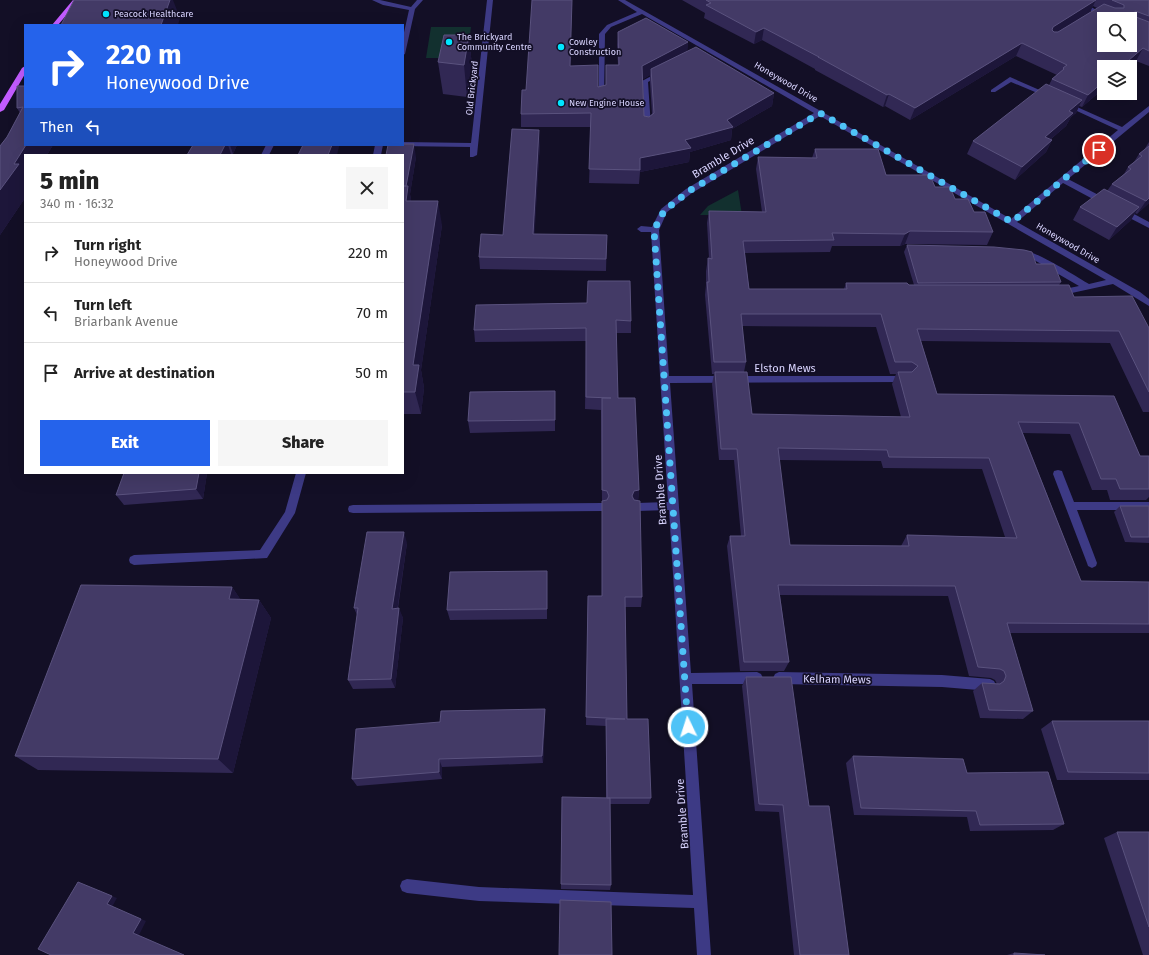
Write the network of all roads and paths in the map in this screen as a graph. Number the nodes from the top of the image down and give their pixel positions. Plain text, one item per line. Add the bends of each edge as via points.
1 (76, 0) edge
2 (375, 0) edge
3 (420, 0) edge
4 (490, 0) edge
5 (620, 0) edge
6 (1070, 0) edge
7 (412, 10) junction
8 (642, 12) junction
9 (1097, 15) edge
10 (56, 24) edge
11 (406, 29) edge
12 (404, 51) edge
13 (671, 68) edge
14 (24, 70) edge
15 (993, 91) dead end
16 (601, 99) edge
17 (1149, 108) edge
18 (0, 110) edge
19 (820, 113) junction
20 (647, 127) edge
21 (1123, 130) junction
22 (404, 144) edge
23 (474, 145) junction
24 (473, 155) dead end
25 (1063, 180) junction
26 (1012, 222) junction
27 (1149, 226) edge
28 (641, 229) dead end
29 (654, 230) junction
30 (1013, 250) edge
31 (1114, 281) junction
32 (1088, 287) junction
33 (1048, 293) edge
34 (1149, 303) edge
35 (906, 379) edge
36 (665, 380) junction
37 (301, 474) edge
38 (1058, 474) dead end
39 (673, 506) junction
40 (1070, 506) junction
41 (1149, 506) edge
42 (602, 507) edge
43 (637, 507) edge
44 (353, 510) dead end
45 (134, 560) dead end
46 (1092, 563) dead end
47 (685, 679) junction
48 (990, 685) edge
49 (407, 886) dead end
50 (700, 902) junction
51 (704, 955) edge

1 - 10 main road
2 - 7 street
3 - 7 street
4 - 23 street, Old Brickyard
5 - 8 street, Honeywood Drive
6 - 9 street
7 - 11 street
8 - 16 street via 609,26 602,34
8 - 19 street, Honeywood Drive via 705,51
11 - 12 street
13 - 20 street via 645,81
14 - 18 main road
15 - 21 street via 1010,79
17 - 21 street
19 - 26 street, Honeywood Drive
19 - 29 street, Bramble Drive via 683,195 664,211
21 - 25 street
22 - 23 street
23 - 24 street, Old Brickyard
25 - 26 street
25 - 27 street
26 - 31 street, Honeywood Drive
28 - 29 street
29 - 36 street, Bramble Drive
30 - 32 street via 1032,255
31 - 32 street
31 - 34 street, Honeywood Drive
32 - 33 street via 1062,293
35 - 36 street, Elston Mews
36 - 39 street, Bramble Drive
37 - 45 street via 290,513 263,555
38 - 40 street
39 - 43 street
39 - 47 street, Bramble Drive
40 - 41 street
40 - 46 street
42 - 44 street
47 - 48 street, Kelham Mews via 823,678
47 - 50 street, Bramble Drive
49 - 50 street via 479,894
50 - 51 street, Bramble Drive

